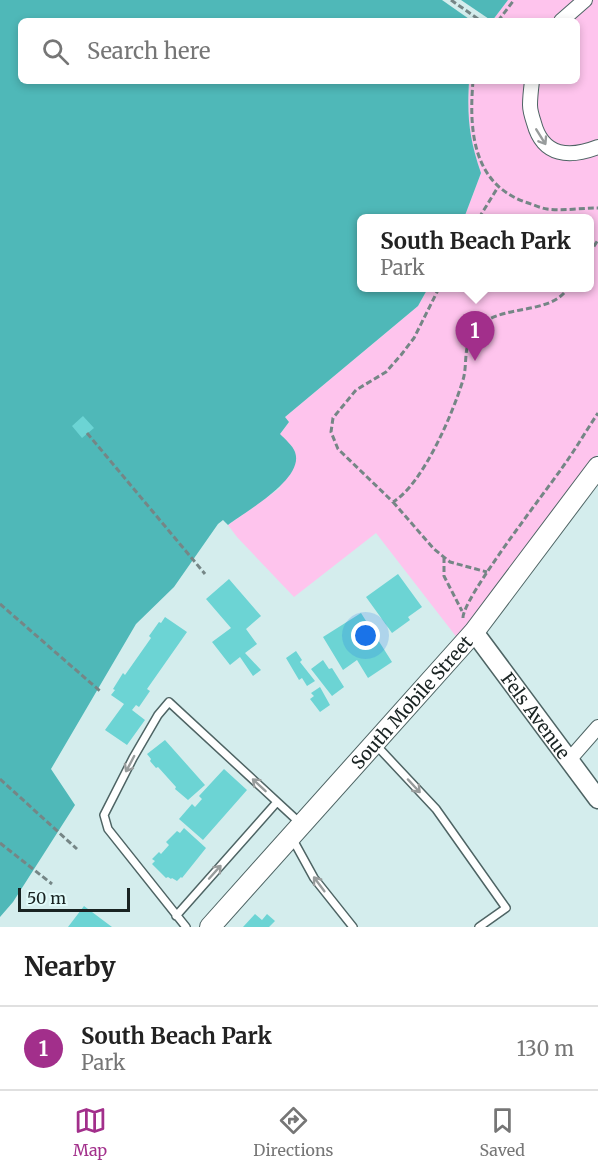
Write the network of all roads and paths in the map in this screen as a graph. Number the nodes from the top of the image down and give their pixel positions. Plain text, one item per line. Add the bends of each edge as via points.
1 (451, 0) edge
2 (514, 0) edge
3 (585, 0) edge
4 (477, 18) edge
5 (500, 18) edge
6 (564, 18) edge
7 (474, 84) edge
8 (532, 84) edge
9 (598, 147) edge
10 (498, 187) junction
11 (598, 208) edge
12 (482, 214) edge
13 (437, 292) edge
14 (565, 292) edge
15 (598, 413) edge
16 (87, 433) dead end
17 (598, 467) edge
18 (393, 502) junction
19 (444, 557) junction
20 (487, 573) junction
21 (205, 574) dead end
22 (0, 604) edge
23 (462, 612) junction
24 (468, 628) junction
25 (100, 691) dead end
26 (598, 727) edge
27 (375, 743) junction
28 (568, 760) junction
29 (0, 779) edge
30 (598, 799) edge
31 (277, 802) junction
32 (296, 830) junction
33 (0, 843) edge
34 (77, 849) dead end
35 (52, 884) dead end
36 (176, 916) junction
37 (186, 927) edge
38 (210, 927) edge
39 (353, 927) edge
40 (479, 927) edge

1 - 4 path
2 - 5 path
3 - 6 street
7 - 10 path via 471,114 476,146 486,174
8 -> 9 street via 530,107 542,142 563,153
10 - 11 path via 547,209
10 - 12 path
13 - 18 path via 414,338 386,372 356,390 331,424 338,449
14 - 18 path via 549,303 482,322 470,339 464,378 442,436 410,488
15 - 20 path
16 - 21 path
17 - 24 main road, South Mobile Street
18 - 19 path
19 - 20 path
19 - 23 path via 444,576
20 - 23 path
22 - 25 path
23 - 24 path
24 - 27 main road, South Mobile Street
24 - 28 street, Fels Avenue
26 - 28 street
27 - 32 main road, South Mobile Street
27 -> 40 lane via 436,809 506,908
28 - 30 street, Fels Avenue
29 - 34 path
31 - 32 lane
36 -> 31 lane
31 -> 36 lane via 170,702 133,758 104,815 108,829
32 - 38 main road, South Mobile Street
39 -> 32 lane via 314,878
33 - 35 path
36 - 37 lane

